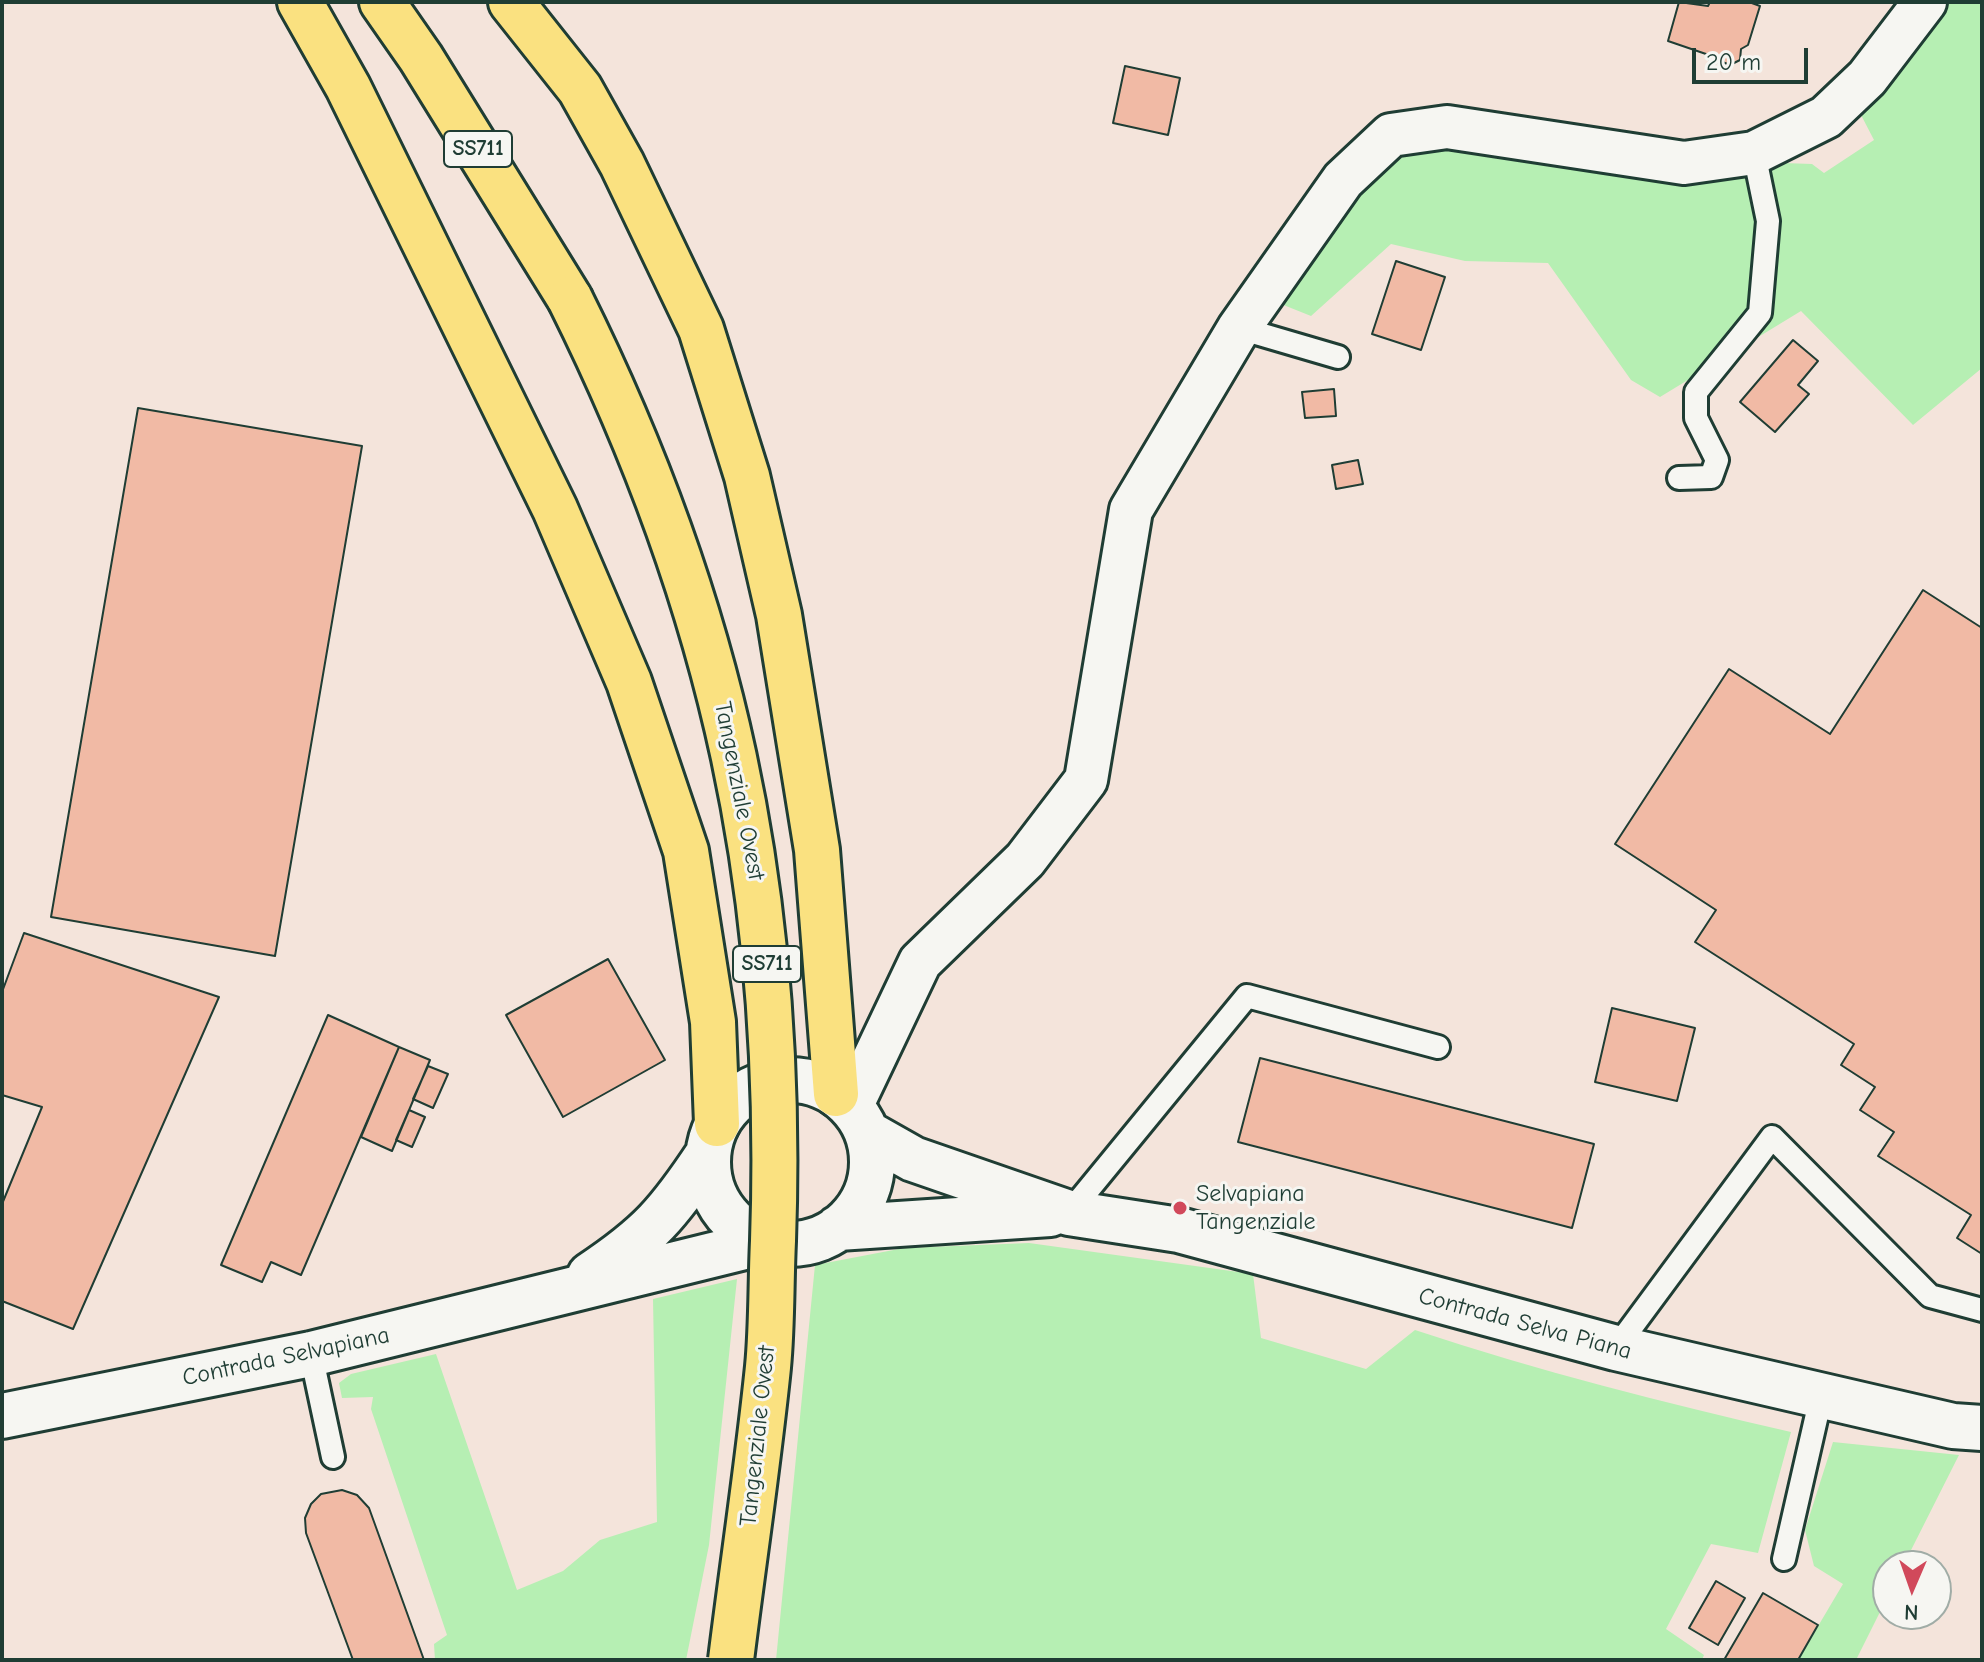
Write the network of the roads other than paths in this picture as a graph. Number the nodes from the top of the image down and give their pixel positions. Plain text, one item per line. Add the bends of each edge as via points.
1 (300, 2) edge
2 (382, 2) edge
3 (511, 2) edge
4 (1925, 2) edge
5 (1754, 153) junction
6 (1239, 328) junction
7 (1338, 357) dead end
8 (1679, 478) dead end
9 (1438, 1047) dead end
10 (851, 1111) junction
11 (713, 1139) junction
12 (1069, 1213) junction
13 (838, 1228) junction
14 (769, 1241) junction
15 (568, 1290) junction
16 (1982, 1310) edge
17 (1616, 1348) junction
18 (311, 1354) junction
19 (1821, 1397) junction
20 (2, 1416) edge
21 (1982, 1428) edge
22 (333, 1457) dead end
23 (1784, 1559) dead end
24 (731, 1660) edge

1 - 11 main road via 348,87 555,509 629,682 686,851 713,1022
2 - 24 main road, Tangenziale Ovest / SS711, bridge via 570,299 647,466 691,587 728,720 766,942 776,1146 768,1364
3 - 10 main road via 580,89 622,164 701,329 747,476 779,615
4 - 5 street via 1867,78 1826,117
5 - 6 street via 1684,163 1447,127 1391,135 1343,180
5 - 8 lane via 1768,221 1760,313 1696,392 1696,418 1717,460 1711,477
6 - 7 lane
6 - 10 street via 1131,510 1086,780 1025,860 920,962
9 - 12 lane via 1247,996
10 - 11 main road via 815,1083 770,1083 730,1105
10 - 12 main road via 913,1159
10 - 13 main road via 872,1150 869,1185 862,1202
11 - 14 main road via 713,1192 735,1223
11 - 15 main road, Contrada Selvapiana via 675,1205 638,1243
12 - 13 main road
12 - 17 main road, Contrada Selva Piana via 1179,1230
13 - 14 main road via 805,1242
14 - 15 main road, Contrada Selvapiana
15 - 18 main road, Contrada Selvapiana
16 - 17 lane via 1930,1296 1772,1137
17 - 19 main road, Contrada Selva Piana
18 - 20 main road, Contrada Selvapiana
18 - 22 lane
19 - 21 main road, Contrada Selva Piana
19 - 23 lane

